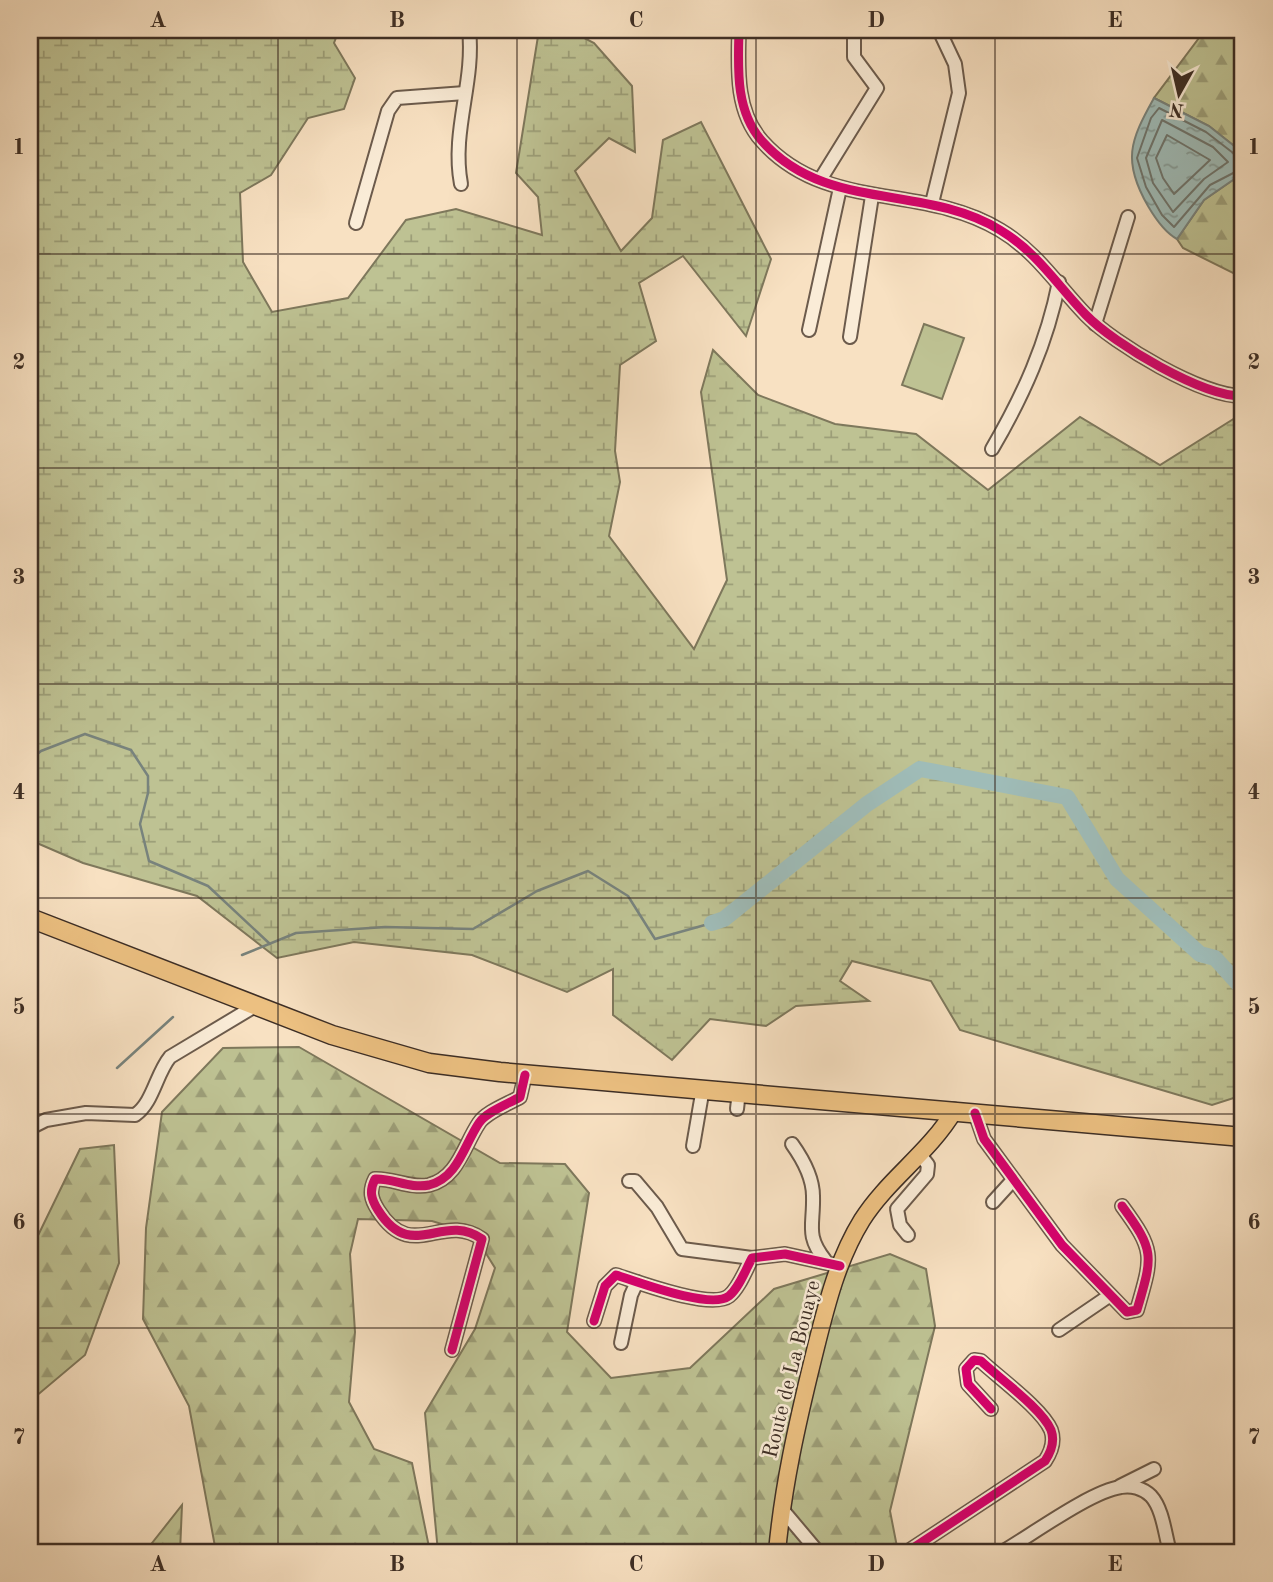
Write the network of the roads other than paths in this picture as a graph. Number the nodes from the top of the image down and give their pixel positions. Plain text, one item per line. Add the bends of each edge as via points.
1 (470, 30) edge
2 (739, 30) edge
3 (854, 30) edge
4 (939, 30) edge
5 (466, 93) junction
6 (820, 180) junction
7 (461, 184) dead end
8 (840, 188) junction
9 (872, 196) junction
10 (932, 204) junction
11 (1128, 217) dead end
12 (356, 223) dead end
13 (1059, 282) junction
14 (1096, 324) junction
15 (809, 330) dead end
16 (849, 337) dead end
17 (1243, 396) edge
18 (992, 449) dead end
19 (30, 918) edge
20 (256, 1006) junction
21 (525, 1074) junction
22 (703, 1088) junction
23 (954, 1111) junction
24 (975, 1113) junction
25 (30, 1128) edge
26 (1243, 1136) edge
27 (792, 1144) dead end
28 (693, 1146) dead end
29 (921, 1156) junction
30 (1013, 1180) junction
31 (629, 1181) dead end
32 (993, 1202) dead end
33 (1122, 1206) dead end
34 (908, 1235) dead end
35 (752, 1258) junction
36 (832, 1263) junction
37 (637, 1282) junction
38 (1109, 1296) junction
39 (594, 1321) dead end
40 (1059, 1330) dead end
41 (621, 1343) dead end
42 (452, 1350) dead end
43 (991, 1409) dead end
44 (1154, 1469) dead end
45 (1116, 1488) junction
46 (781, 1508) junction
47 (777, 1552) edge
48 (818, 1552) edge
49 (908, 1552) edge
50 (1002, 1552) edge
51 (1170, 1552) edge

1 - 5 street via 473,58
2 - 6 street via 739,83 754,131 789,164
3 - 6 street via 854,57 877,88
4 - 10 street via 955,64 959,93
5 - 7 street via 457,162
5 - 12 street via 397,98 388,111
6 - 8 street
8 - 9 street
8 - 15 street
9 - 10 street
9 - 16 street
10 - 13 street via 968,213 1001,230
11 - 14 street
13 - 14 street
13 - 18 street via 1051,322 1021,399
14 - 17 street via 1195,386
19 - 20 highway
20 - 21 highway via 332,1035 429,1063
20 - 25 street via 170,1057 145,1107 135,1115 86,1113 46,1120
21 - 22 highway
21 - 42 street via 520,1097 480,1121 447,1176 428,1185 374,1179 371,1188 372,1198 391,1228 406,1238 452,1231 482,1239
22 - 23 highway via 738,1100
22 - 28 street
23 - 24 highway
23 - 29 main road, Route de La Bouaye
24 - 26 highway
24 - 30 street via 979,1129
27 - 36 street via 802,1158 813,1193 811,1238
29 - 34 street via 928,1165 926,1174 897,1209
29 - 36 main road, Route de La Bouaye via 889,1184
30 - 32 street
30 - 38 street via 1062,1245
31 - 35 street via 635,1181 657,1207 682,1249
33 - 38 street via 1146,1238 1150,1252 1138,1310 1127,1312
35 - 36 street via 785,1254
35 - 37 street via 728,1296 712,1302
36 - 46 main road, Route de La Bouaye
37 - 39 street via 617,1275 610,1279
37 - 41 street
38 - 40 street
43 - 49 street via 968,1384 966,1369 974,1360 981,1361 1041,1417 1051,1430 1051,1453
44 - 45 street
45 - 50 street
45 - 51 street via 1141,1489 1152,1496
46 - 47 main road, Route de La Bouaye
46 - 48 street

